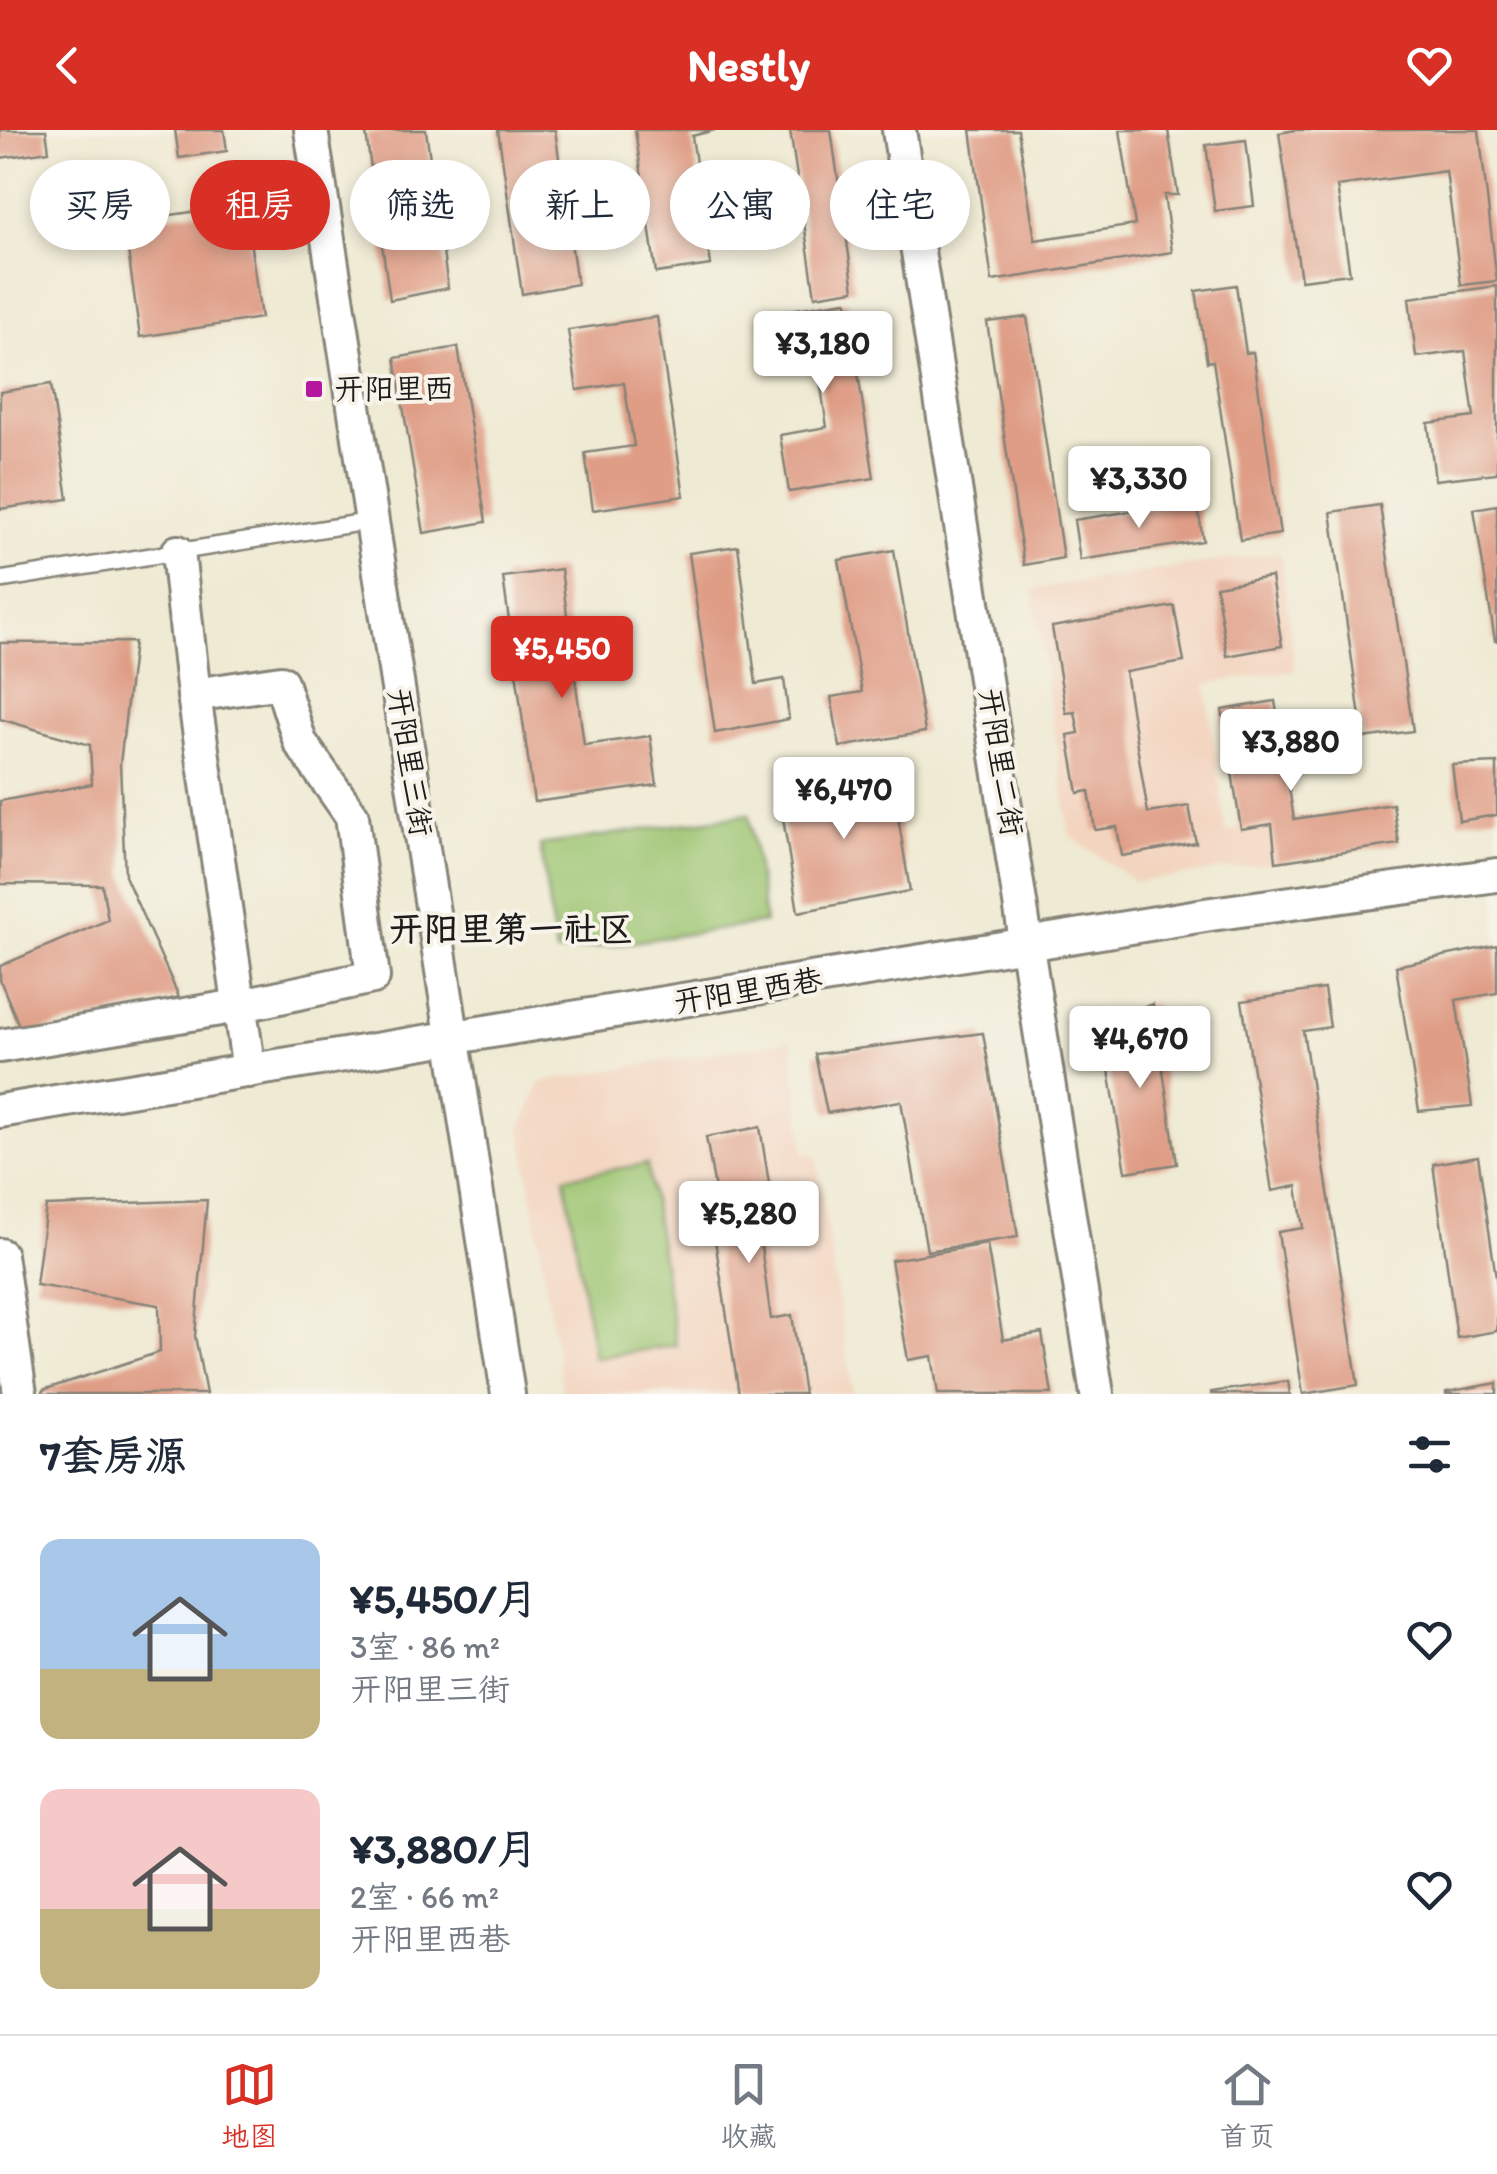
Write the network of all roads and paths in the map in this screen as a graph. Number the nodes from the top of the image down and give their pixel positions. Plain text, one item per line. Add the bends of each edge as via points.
1 (311, 130) edge
2 (899, 130) edge
3 (372, 521) junction
4 (178, 552) junction
5 (0, 580) edge
6 (194, 695) junction
7 (1497, 875) edge
8 (1030, 943) junction
9 (238, 1006) junction
10 (452, 1038) junction
11 (0, 1046) edge
12 (249, 1071) junction
13 (0, 1112) edge
14 (0, 1255) edge
15 (20, 1394) edge
16 (508, 1394) edge
17 (1097, 1394) edge

1 - 3 street, 开阳里三街
2 - 8 street, 开阳里二街
3 - 4 lane
3 - 10 street, 开阳里三街
4 - 5 lane
4 - 6 street
6 - 9 street
6 - 9 street via 281,682 300,742 352,816 373,976
7 - 8 street, 开阳里西巷
8 - 10 street, 开阳里西巷
8 - 17 street, 开阳里二街
9 - 11 street
9 - 12 street
10 - 12 street, 开阳里西巷
10 - 16 street, 开阳里三街
12 - 13 street, 开阳里西巷
14 - 15 street

